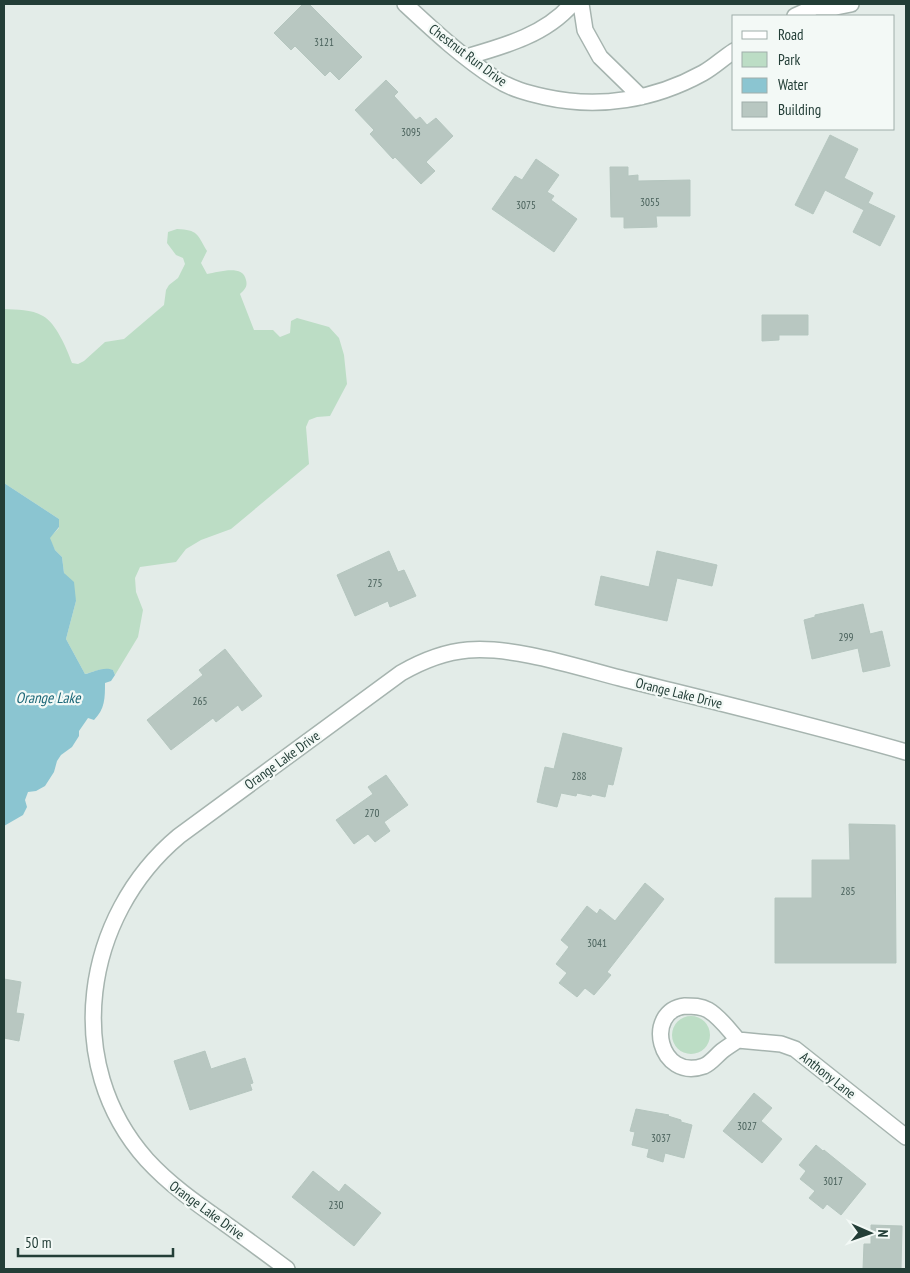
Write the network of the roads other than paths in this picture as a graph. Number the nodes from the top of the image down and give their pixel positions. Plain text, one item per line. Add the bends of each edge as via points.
1 (405, 4) edge
2 (572, 4) edge
3 (581, 4) edge
4 (851, 4) edge
5 (816, 5) edge
6 (797, 15) edge
7 (732, 52) edge
8 (466, 57) junction
9 (641, 97) junction
10 (906, 752) edge
11 (738, 1040) junction
12 (906, 1137) edge
13 (287, 1269) edge

1 - 8 street, Chestnut Run Drive
2 - 8 street via 553,22 530,36
3 - 9 street via 585,30 600,57
4 - 5 street via 836,7
5 - 6 street
7 - 9 street, Chestnut Run Drive via 676,86
8 - 9 street, Chestnut Run Drive via 513,88 560,101 593,104
10 - 13 street, Orange Lake Drive via 565,664 498,651 470,650 420,662 401,673 179,836 145,868 124,900 106,939 93,995 93,1022 100,1069 115,1113 146,1159 172,1186
11 - 11 street via 707,1010 696,1006 682,1006 672,1011 664,1019 660,1031 664,1052 685,1068 705,1066
11 - 12 street, Anthony Lane via 781,1044 795,1049

